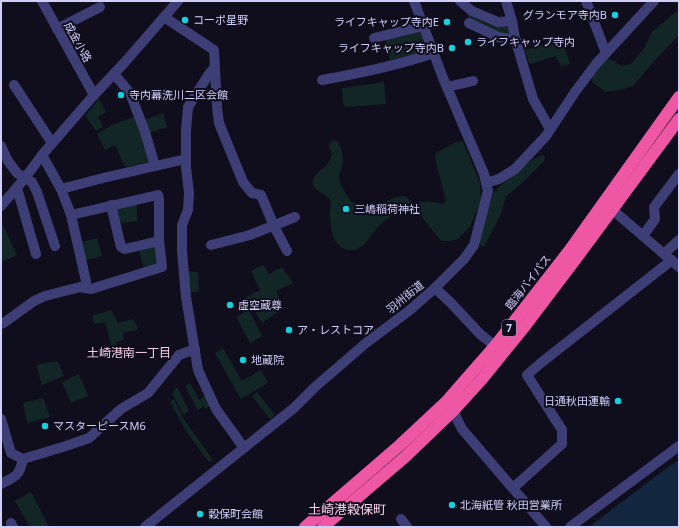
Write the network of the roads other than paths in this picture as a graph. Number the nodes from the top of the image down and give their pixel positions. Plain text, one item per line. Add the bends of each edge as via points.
1 (42, 1) edge
2 (414, 1) edge
3 (460, 1) edge
4 (506, 1) edge
5 (586, 1) edge
6 (654, 1) edge
7 (173, 3) edge
8 (100, 6) dead end
9 (164, 17) junction
10 (512, 21) junction
11 (469, 23) dead end
12 (423, 26) junction
13 (57, 29) junction
14 (374, 38) dead end
15 (516, 40) junction
16 (434, 53) junction
17 (606, 53) junction
18 (214, 68) junction
19 (114, 74) junction
20 (322, 80) dead end
21 (474, 81) dead end
22 (14, 85) dead end
23 (447, 87) junction
24 (94, 95) junction
25 (679, 97) edge
26 (679, 119) edge
27 (550, 130) junction
28 (52, 143) junction
29 (1, 146) edge
30 (42, 155) junction
31 (186, 159) junction
32 (155, 166) junction
33 (679, 174) edge
34 (25, 178) junction
35 (486, 183) junction
36 (17, 188) junction
37 (61, 189) junction
38 (111, 205) junction
39 (1, 206) edge
40 (608, 206) junction
41 (71, 215) junction
42 (295, 217) dead end
43 (274, 226) junction
44 (643, 236) junction
45 (679, 240) edge
46 (159, 241) junction
47 (211, 245) dead end
48 (55, 246) dead end
49 (286, 251) dead end
50 (36, 254) dead end
51 (672, 260) edge
52 (86, 287) junction
53 (435, 288) junction
54 (1, 324) edge
55 (495, 346) junction
56 (195, 349) junction
57 (449, 407) junction
58 (1, 419) edge
59 (679, 446) edge
60 (244, 448) junction
61 (22, 459) junction
62 (1, 484) edge
63 (513, 488) junction
64 (145, 527) edge
65 (305, 527) edge
66 (323, 527) edge
67 (546, 527) edge
68 (570, 527) edge

1 - 13 street, 成金小路
2 - 12 street, 羽州街道
3 - 10 street via 472,11 498,22
4 - 10 street
5 - 17 street
6 - 17 street
7 - 9 street
8 - 13 street
9 - 18 street via 214,50
9 - 19 street
10 - 15 street
11 - 15 street via 498,37
12 - 14 street
12 - 16 street, 羽州街道
13 - 24 street, 成金小路
15 - 27 street via 533,99
16 - 20 street via 409,62
16 - 23 street, 羽州街道
17 - 27 street via 575,92
18 - 31 street via 188,107
18 - 43 street via 219,123 243,182 252,193 261,195
19 - 24 street
19 - 32 street via 130,93
21 - 23 street
22 - 28 street
23 - 35 street, 羽州街道
24 - 28 street
25 - 40 highway, 臨海バイパス / 7
26 - 40 highway, 臨海バイパス / 7
27 - 35 street via 514,169 499,179
28 - 30 street
29 - 34 street via 17,173
30 - 34 street
30 - 37 street
31 - 32 street
31 - 56 street via 189,193 188,210 182,225 182,251 186,297
32 - 37 street
33 - 44 street via 654,207 655,219
34 - 36 street
34 - 48 street via 32,182 37,192
35 - 53 street, 羽州街道 via 488,191 474,245
36 - 39 street
36 - 50 street
37 - 41 street
38 - 41 street
38 - 46 street via 121,247 125,249
38 - 46 street via 158,195
40 - 44 street
40 - 55 highway, 臨海バイパス / 7 via 564,257
40 - 57 highway, 臨海バイパス / 7 via 572,264 525,326 482,379
41 - 52 street
42 - 43 street
43 - 47 street
43 - 49 street
44 - 51 street
45 - 51 street
46 - 52 street via 162,267 91,289
51 - 63 street via 527,375 562,430 562,444
52 - 54 street via 45,296
53 - 55 street
53 - 60 street, 羽州街道 via 366,343 294,408
55 - 57 highway, 臨海バイパス / 7
56 - 60 street via 198,370 216,409
56 - 61 street via 179,355 148,393 120,409 89,438
57 - 63 street via 462,428
57 - 65 highway, 臨海バイパス / 7 via 400,445
57 - 66 highway, 臨海バイパス / 7 via 405,457
58 - 61 street via 11,453
59 - 68 street
60 - 64 street, 羽州街道
61 - 62 street via 20,470 15,477
63 - 67 street

